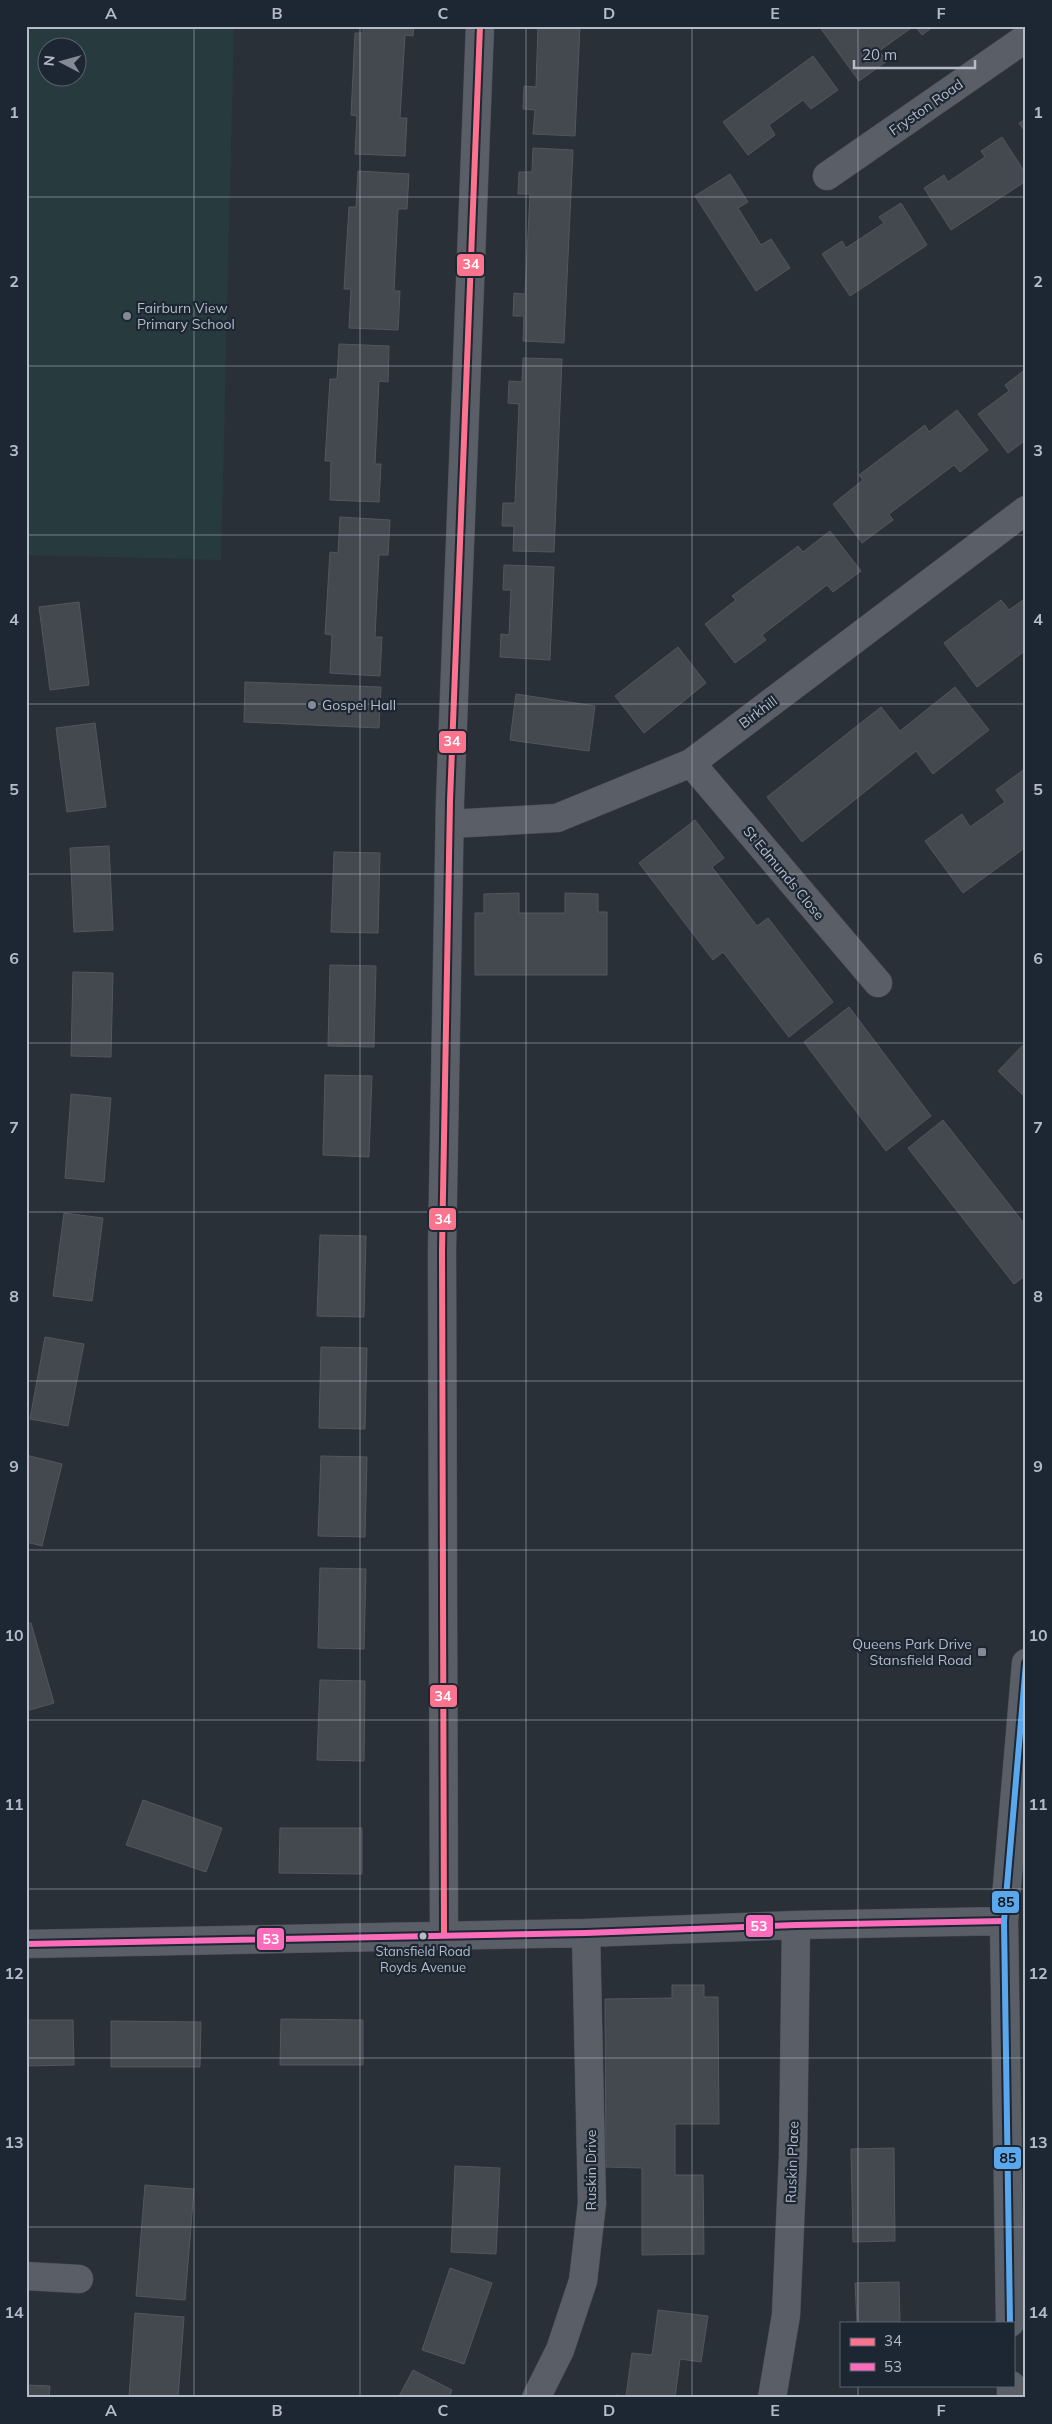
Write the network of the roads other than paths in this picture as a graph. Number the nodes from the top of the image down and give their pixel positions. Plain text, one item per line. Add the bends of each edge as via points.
1 (480, 26) edge
2 (1026, 38) edge
3 (827, 176) dead end
4 (1026, 510) edge
5 (691, 763) junction
6 (450, 824) junction
7 (878, 984) dead end
8 (1026, 1663) edge
9 (1004, 1921) junction
10 (796, 1925) junction
11 (586, 1933) junction
12 (444, 1935) junction
13 (26, 1944) edge
14 (26, 2276) edge
15 (79, 2279) dead end
16 (1010, 2322) edge
17 (536, 2398) edge
18 (772, 2398) edge

1 - 6 street
2 - 3 street, Fryston Road
4 - 5 street, Birkhill
5 - 6 street, Birkhill via 557,818
5 - 7 street, St Edmunds Close
6 - 12 street via 442,1251
8 - 9 street
9 - 10 street
9 - 16 street
10 - 11 street
10 - 18 street, Ruskin Place via 794,2157 786,2315
11 - 12 street
11 - 17 street, Ruskin Drive via 592,2203 583,2281 560,2350
12 - 13 street
14 - 15 street

